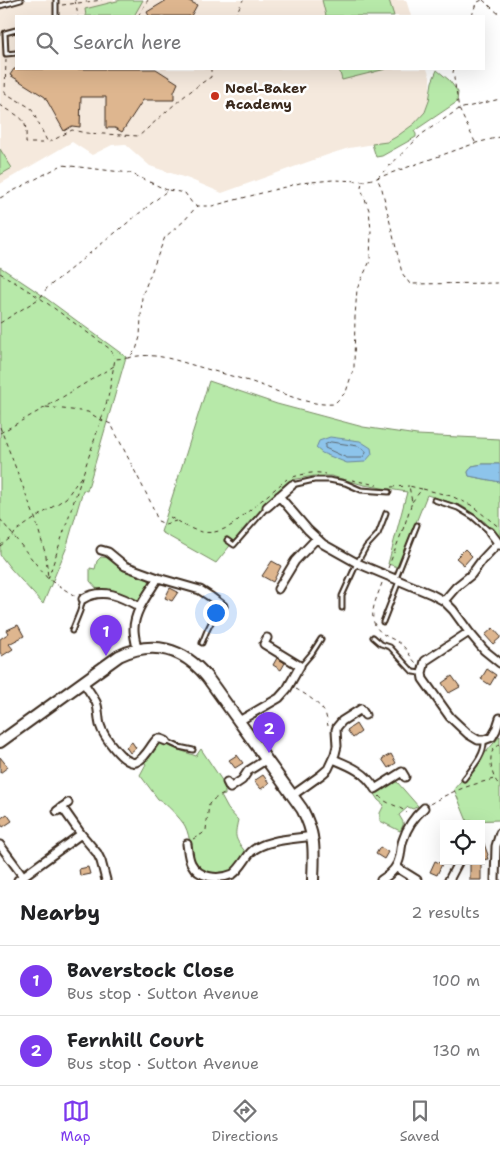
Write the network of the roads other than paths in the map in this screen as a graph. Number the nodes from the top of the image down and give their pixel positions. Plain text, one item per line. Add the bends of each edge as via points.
1 (21, 0) edge
2 (56, 0) edge
3 (0, 6) edge
4 (56, 15) edge
5 (15, 30) edge
6 (15, 53) edge
7 (292, 485) joint
8 (389, 492) dead end
9 (279, 496) junction
10 (434, 500) dead end
11 (267, 507) joint
12 (386, 513) dead end
13 (417, 525) dead end
14 (490, 532) joint
15 (316, 538) junction
16 (227, 540) dead end
17 (499, 544) edge
18 (101, 550) dead end
19 (357, 563) junction
20 (158, 578) junction
21 (397, 580) junction
22 (278, 590) dead end
23 (83, 600) joint
24 (444, 601) junction
25 (223, 606) joint
26 (140, 607) junction
27 (342, 608) dead end
28 (383, 622) dead end
29 (72, 631) dead end
30 (469, 632) junction
31 (373, 637) dead end
32 (268, 638) dead end
33 (321, 639) dead end
34 (202, 643) dead end
35 (137, 649) junction
36 (500, 663) edge
37 (300, 666) junction
38 (422, 670) junction
39 (83, 682) junction
40 (364, 715) dead end
41 (500, 718) edge
42 (239, 721) junction
43 (328, 726) road end
44 (337, 728) junction
45 (484, 740) junction
46 (166, 741) joint
47 (0, 742) edge
48 (193, 750) dead end
49 (333, 759) junction
50 (267, 760) junction
51 (404, 777) dead end
52 (464, 779) dead end
53 (229, 785) road end
54 (293, 795) junction
55 (62, 807) dead end
56 (424, 808) road end
57 (407, 813) road end
58 (414, 818) junction
59 (312, 833) junction
60 (500, 833) edge
61 (81, 834) junction
62 (187, 844) road end
63 (0, 845) edge
64 (457, 865) edge
65 (396, 867) junction
66 (21, 878) edge
67 (106, 880) edge
68 (313, 880) edge
69 (381, 880) edge
70 (417, 880) edge
71 (449, 880) edge
72 (495, 880) edge

1 - 3 lane
2 - 4 lane
5 - 6 lane via 5,33 6,54
7 - 8 lane via 329,480 361,490
7 - 9 street
9 - 11 street
9 - 15 street
10 - 14 lane via 458,508
11 - 16 lane via 234,545
12 - 19 lane via 378,534
13 - 21 lane
14 - 17 street
15 - 19 street
15 - 22 street via 295,561
17 - 24 street
18 - 20 street via 125,566
19 - 21 street
19 - 27 lane via 342,596
20 - 25 street via 200,590
20 - 26 street
21 - 24 street
21 - 28 lane
23 - 26 street via 105,593
23 - 29 lane
24 - 30 street
25 - 34 lane via 214,616
26 - 35 street via 134,628
30 - 36 street
30 - 38 street via 425,661
31 - 38 lane via 390,647 413,672
32 - 37 street via 264,644
33 - 37 lane
35 - 39 street via 118,656
35 - 42 street via 167,649 192,661
37 - 42 street via 279,698
38 - 45 street via 423,678 450,717 468,734
39 - 46 street via 97,704 103,730 126,761 138,761 157,739
39 - 47 street
40 - 44 street via 361,709
41 - 45 street via 492,737
42 - 50 street
43 - 44 street
44 - 49 street
45 - 52 lane via 485,746 479,758
46 - 48 lane
49 - 51 street via 362,773 375,788 402,772
49 - 54 street via 328,769
50 - 53 street via 248,771 242,780
50 - 54 street
54 - 59 street
55 - 61 street
56 - 58 street
57 - 58 street
58 - 65 street via 403,840
59 - 62 street via 264,845 253,851 237,871 224,878 208,878 196,870 190,862
59 - 68 street
60 - 72 street via 496,846
61 - 66 street
61 - 67 street via 101,861
63 - 66 street
64 - 71 street
65 - 69 street
65 - 70 street

